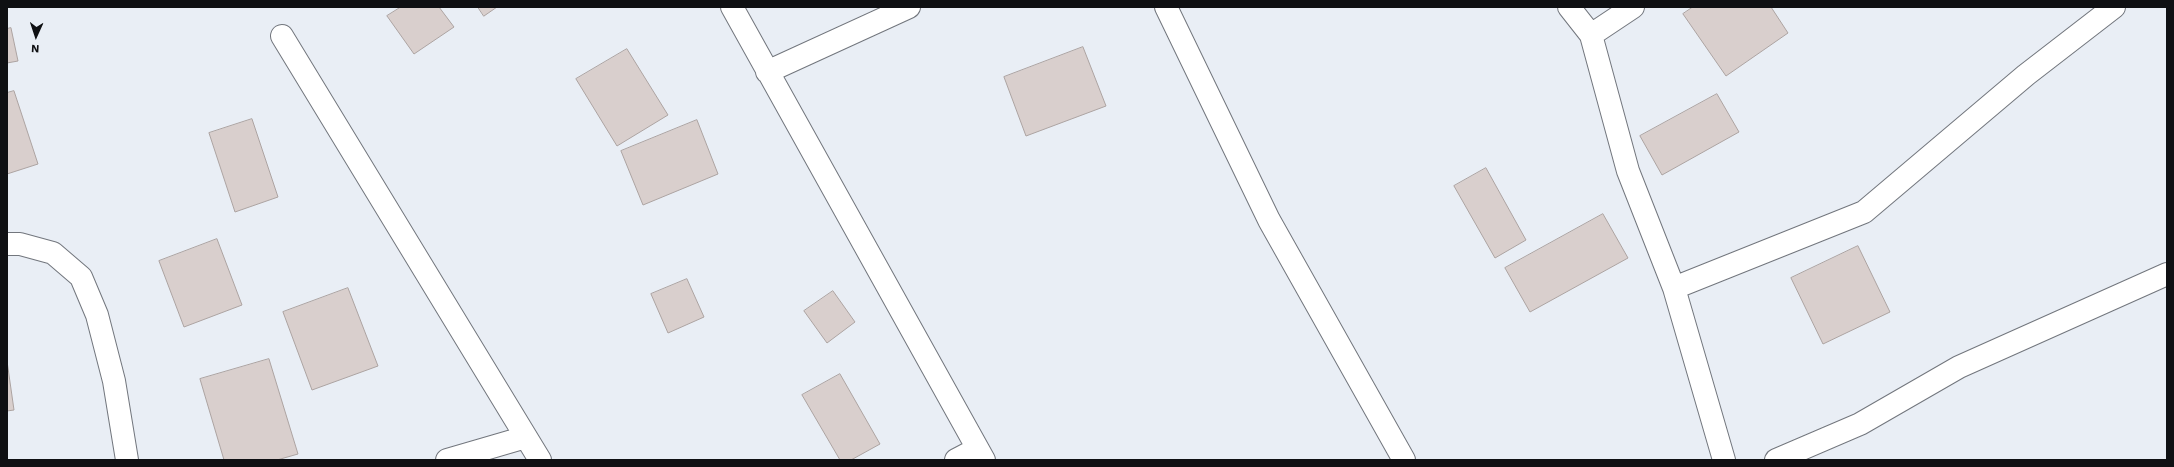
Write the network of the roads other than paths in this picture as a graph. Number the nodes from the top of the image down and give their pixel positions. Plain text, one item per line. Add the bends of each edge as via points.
1 (732, 7) edge
2 (909, 7) edge
3 (1166, 7) edge
4 (1569, 7) edge
5 (1633, 7) edge
6 (2114, 7) edge
7 (1592, 35) junction
8 (282, 36) dead end
9 (767, 72) junction
10 (7, 244) edge
11 (2167, 274) edge
12 (1674, 288) junction
13 (526, 437) junction
14 (980, 454) edge
15 (128, 460) edge
16 (447, 460) edge
17 (540, 460) edge
18 (956, 460) edge
19 (1404, 460) edge
20 (1724, 460) edge
21 (1776, 460) edge

1 - 9 street
2 - 9 street
3 - 19 street via 1269,220
4 - 7 street
5 - 7 street
6 - 12 street via 2026,74 1864,212
7 - 12 street via 1628,171
8 - 13 street
9 - 14 street
10 - 15 street via 20,244 53,253 81,277 97,315 114,381
11 - 21 street via 1959,367 1860,424
12 - 20 street
13 - 16 street
13 - 17 street
14 - 18 street

